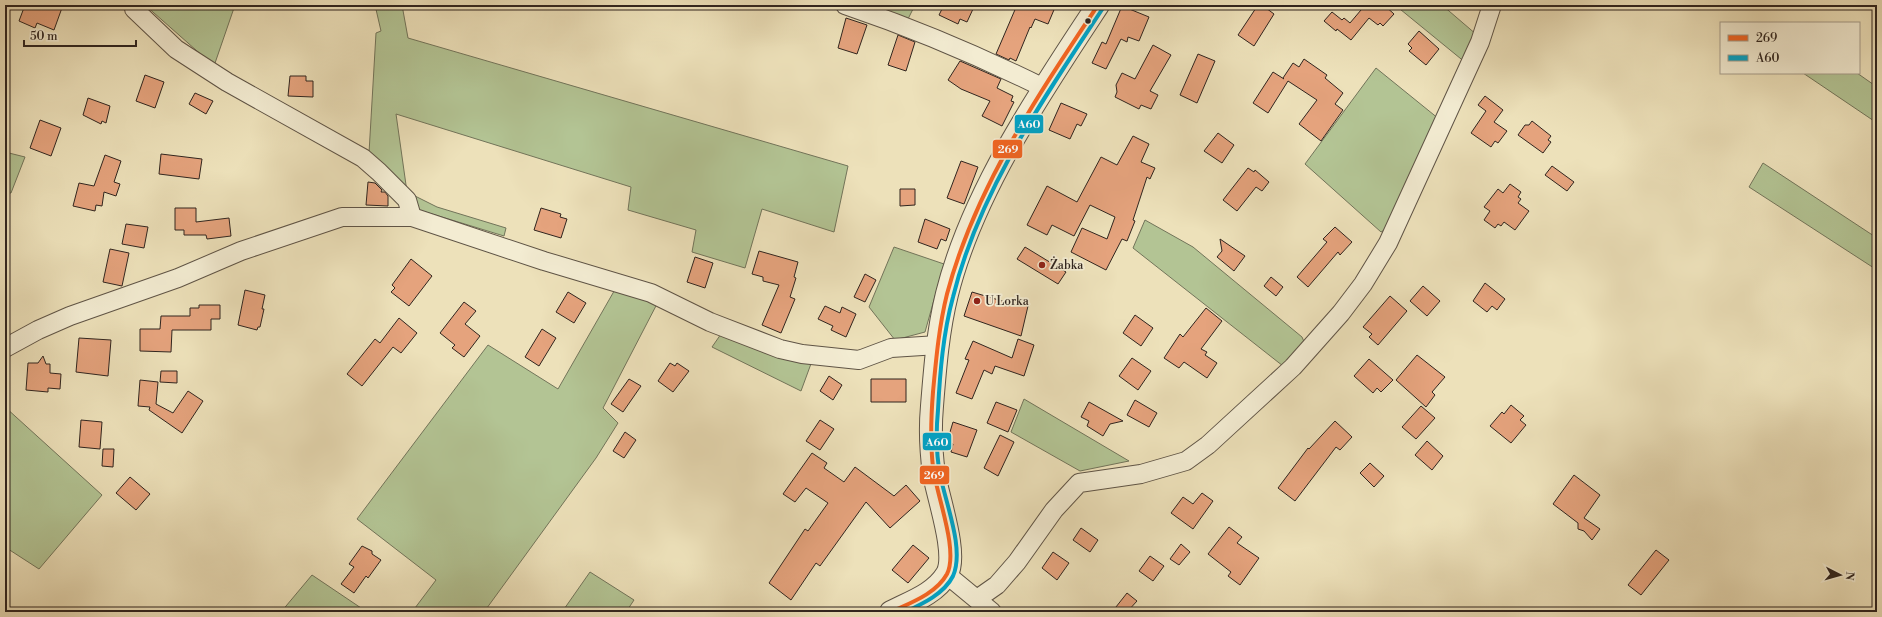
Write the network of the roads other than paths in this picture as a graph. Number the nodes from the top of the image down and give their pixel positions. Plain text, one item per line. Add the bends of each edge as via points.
1 (845, 5) edge
2 (1098, 5) edge
3 (1492, 5) edge
4 (134, 9) dead end
5 (1044, 88) junction
6 (412, 217) junction
7 (938, 345) junction
8 (5, 348) edge
9 (946, 574) junction
10 (977, 599) junction
11 (891, 612) edge
12 (992, 612) edge

1 - 5 street via 891,20 990,61
2 - 5 street
3 - 10 street via 1480,42 1388,243 1364,284 1341,313 1293,367 1208,445 1186,461 1141,474 1079,483 1054,510 1012,568 997,585
4 - 6 street via 176,49 227,82 363,158 407,200
5 - 7 street via 1010,143 975,214 949,286
6 - 7 street via 651,293 710,322 802,354 859,360 891,348
6 - 8 street via 342,217 241,251 178,278 70,316
7 - 9 street via 932,408 932,442 934,475 950,546 950,562
9 - 10 street
9 - 11 street via 926,595
10 - 12 street

